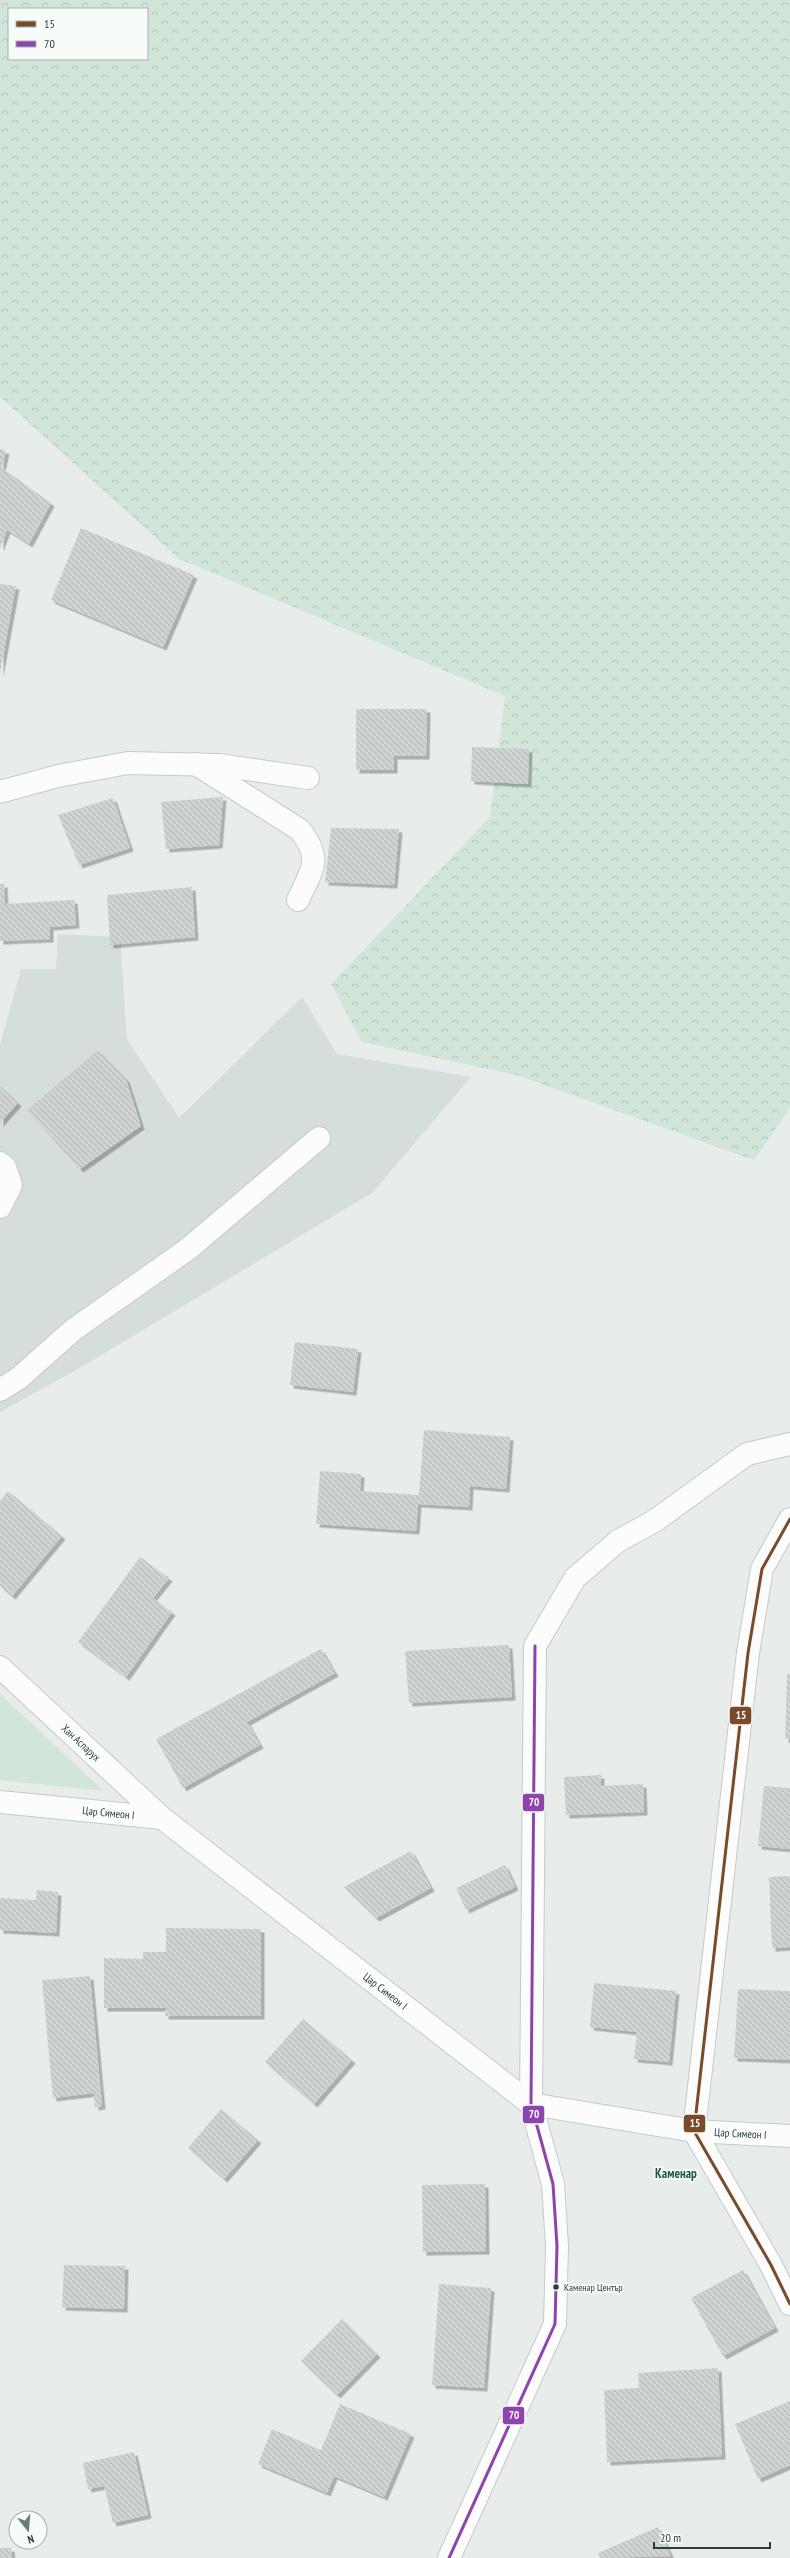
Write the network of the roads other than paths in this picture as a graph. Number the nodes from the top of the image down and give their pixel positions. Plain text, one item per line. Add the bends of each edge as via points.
1 (196, 764) junction
2 (308, 778) dead end
3 (0, 792) edge
4 (298, 900) dead end
5 (318, 1138) dead end
6 (0, 1163) edge
7 (0, 1207) edge
8 (0, 1390) edge
9 (790, 1444) edge
10 (790, 1519) edge
11 (0, 1667) edge
12 (0, 1802) edge
13 (162, 1818) junction
14 (531, 2104) junction
15 (694, 2131) junction
16 (790, 2136) edge
17 (790, 2304) edge
18 (449, 2558) edge

1 - 2 street
1 - 3 street via 128,763 58,776
1 - 4 street via 300,830 312,846 314,865
5 - 8 street via 188,1249 73,1330 19,1378
6 - 7 street via 6,1168 11,1185
9 - 14 street via 747,1454 656,1520 618,1541 575,1578 535,1646
10 - 15 street via 762,1569 748,1653
11 - 13 street, Хан Аспарух
12 - 13 street, Цар Симеон I
13 - 14 street, Цар Симеон I
14 - 15 street, Цар Симеон I
14 - 18 street via 553,2184 557,2246 555,2324
15 - 16 street, Цар Симеон I
15 - 17 street via 771,2265

